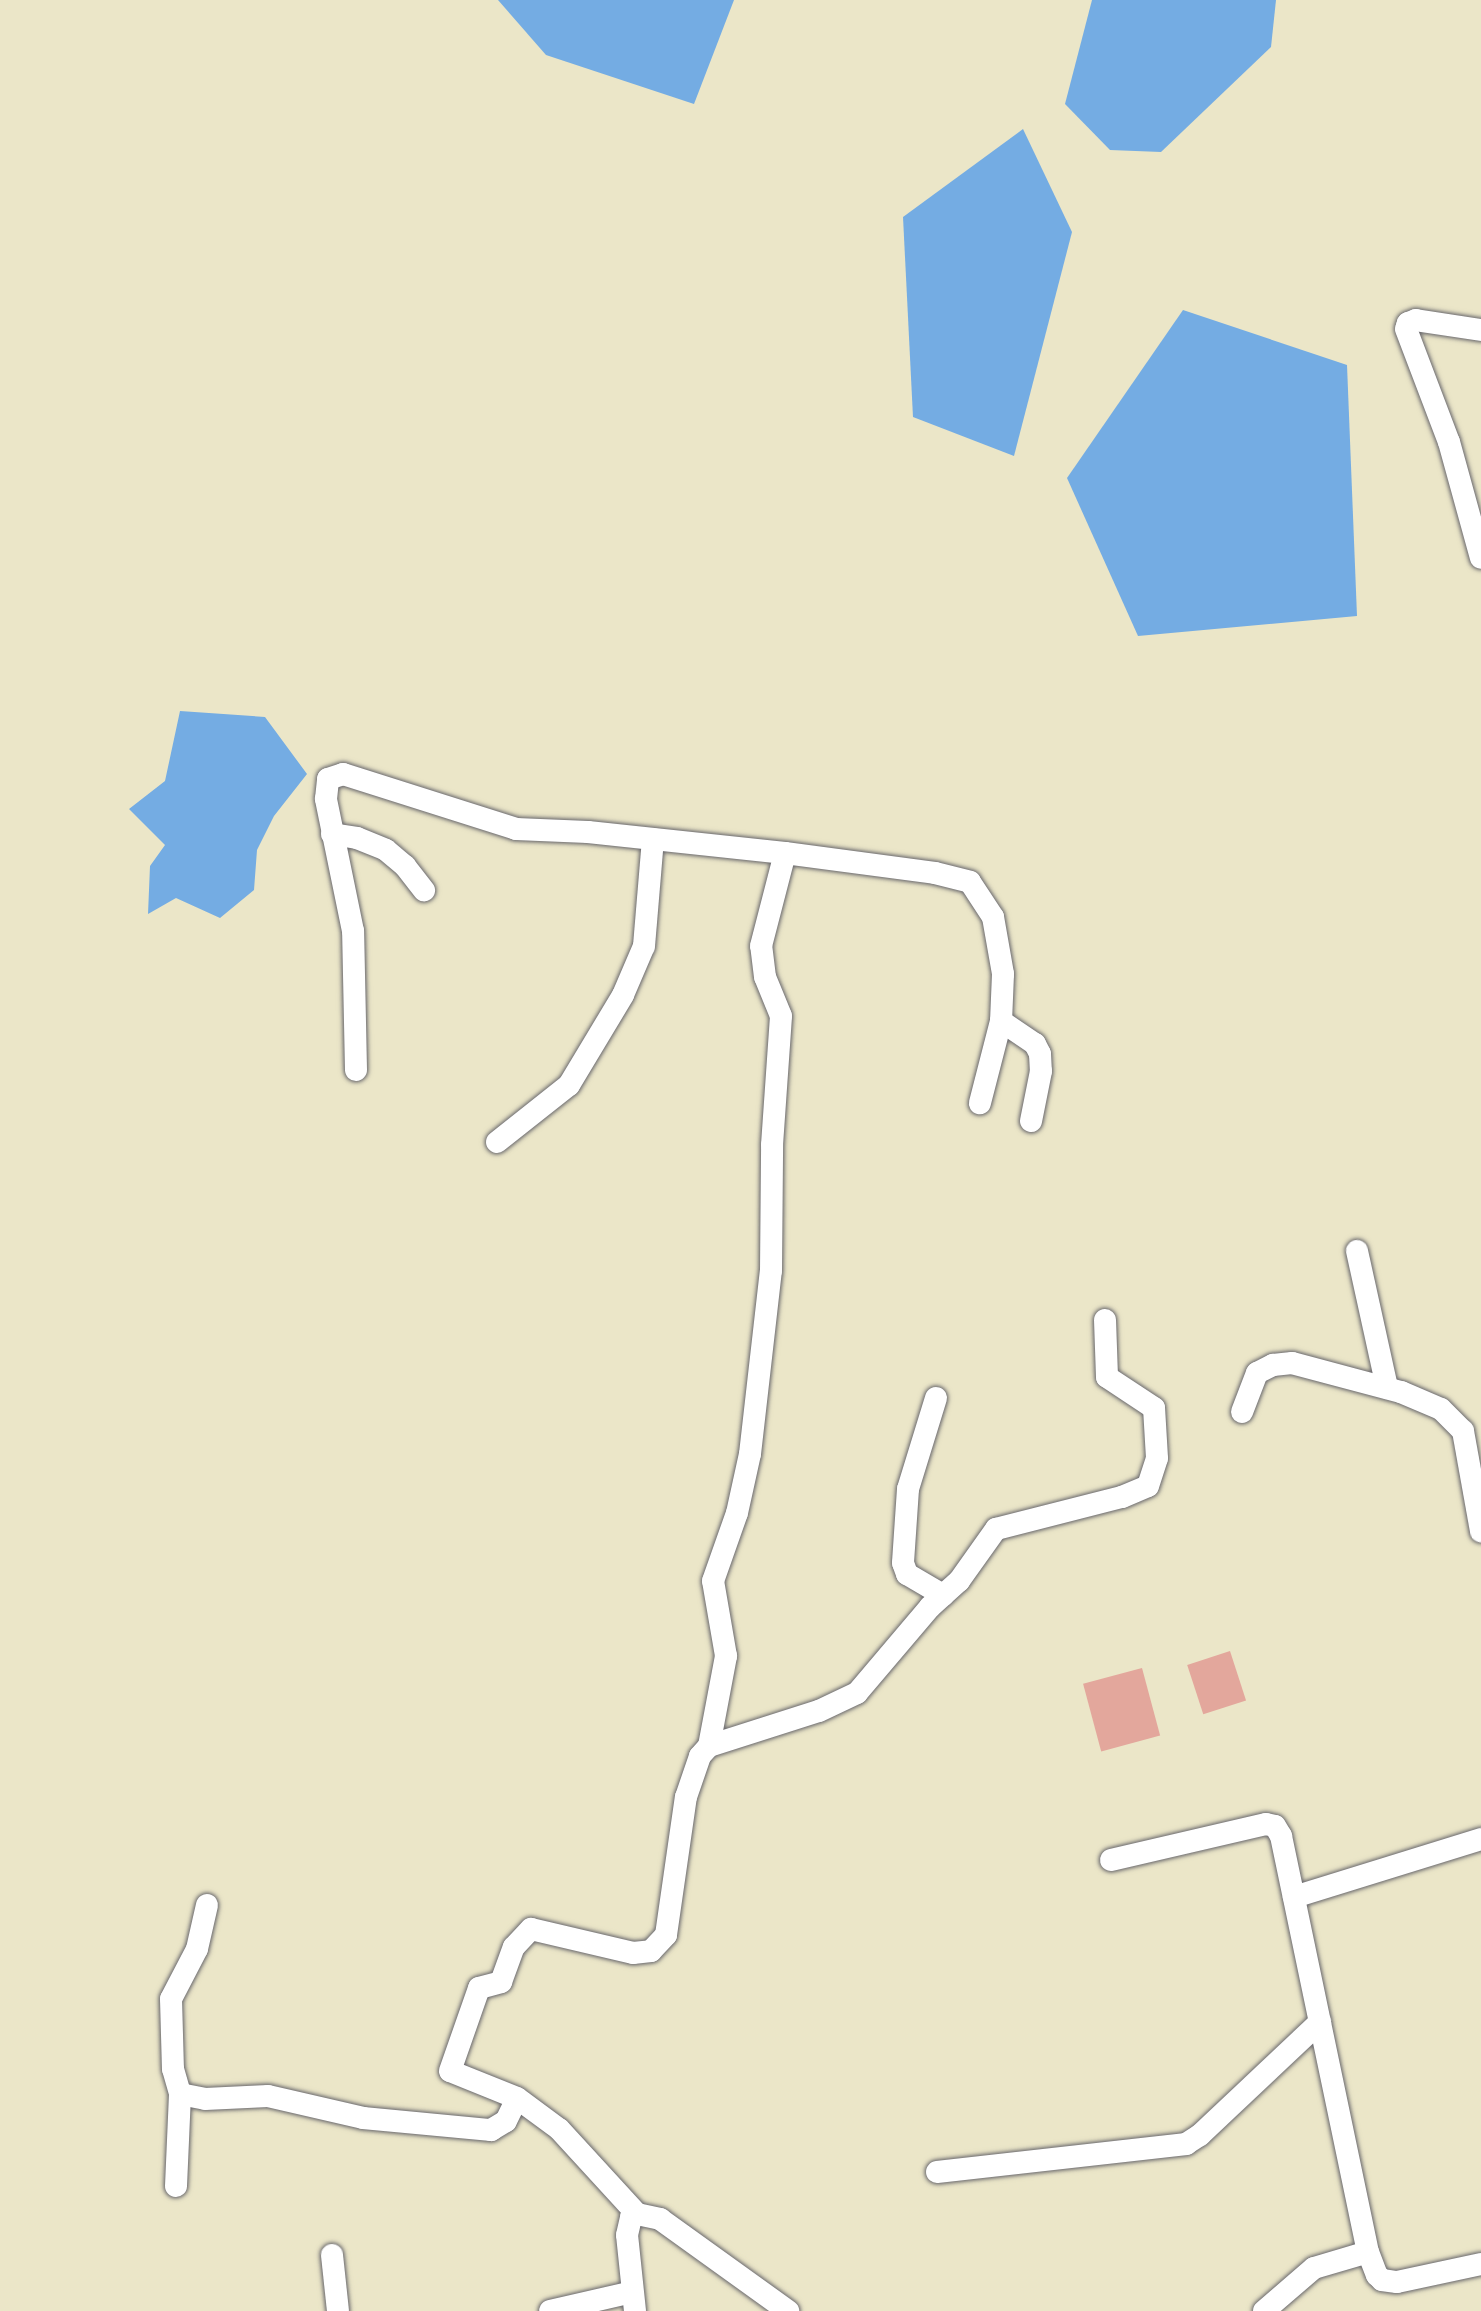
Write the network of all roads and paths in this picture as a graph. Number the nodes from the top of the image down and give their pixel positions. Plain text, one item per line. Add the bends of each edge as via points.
1 (1481, 330) edge
2 (1481, 558) edge
3 (332, 834) junction
4 (653, 839) junction
5 (785, 853) junction
6 (424, 890) dead end
7 (1001, 1021) junction
8 (356, 1070) dead end
9 (980, 1103) dead end
10 (1031, 1121) dead end
11 (497, 1142) dead end
12 (1357, 1251) dead end
13 (1105, 1320) dead end
14 (1387, 1388) junction
15 (936, 1398) dead end
16 (1242, 1412) dead end
17 (1472, 1429) edge
18 (1481, 1531) edge
19 (943, 1595) junction
20 (709, 1746) junction
21 (1481, 1839) edge
22 (1111, 1860) dead end
23 (1294, 1897) junction
24 (207, 1905) dead end
25 (1320, 2022) junction
26 (180, 2094) junction
27 (517, 2098) junction
28 (937, 2172) dead end
29 (176, 2186) dead end
30 (637, 2214) junction
31 (1368, 2252) junction
32 (332, 2255) dead end
33 (1481, 2264) edge
34 (633, 2301) edge
35 (338, 2311) edge
36 (550, 2311) edge
37 (788, 2311) edge
38 (1264, 2311) edge

1 - 2 street via 1416,320 1406,329 1449,442
3 - 4 street via 326,784 343,774 505,827
3 - 6 street via 386,850
3 - 8 street via 353,931
4 - 5 street
4 - 11 street via 644,946 623,995 569,1085
5 - 7 street via 970,882 993,917 1001,948
5 - 20 street via 761,946 765,977 781,1016 771,1271 750,1454 735,1522 713,1581 726,1656
7 - 9 street
7 - 10 street via 1035,1044 1040,1054
12 - 14 street
13 - 19 street via 1107,1377 1154,1408 1159,1437 1154,1477 1148,1486 1122,1497 996,1529
14 - 16 street via 1312,1367 1273,1365 1251,1380
14 - 17 street via 1441,1409
15 - 19 street via 908,1489 903,1563 907,1574
17 - 18 street
19 - 20 street via 857,1693 819,1711
20 - 27 street via 700,1756 686,1797 671,1914 661,1943 646,1953 633,1953 531,1929 514,1947 501,1982 479,1988 450,2071
21 - 23 street
22 - 23 street via 1271,1823 1281,1836
23 - 25 street
24 - 26 street via 197,1949 171,1999 173,2069
25 - 28 street via 1186,2144
25 - 31 street
26 - 27 street via 205,2099 268,2096 363,2118 491,2130 506,2121
26 - 29 street
27 - 30 street via 559,2129
30 - 34 street via 631,2217 627,2235
30 - 37 street via 660,2219
31 - 33 street via 1377,2275 1388,2282
31 - 38 street via 1314,2268
32 - 35 street
34 - 36 street

